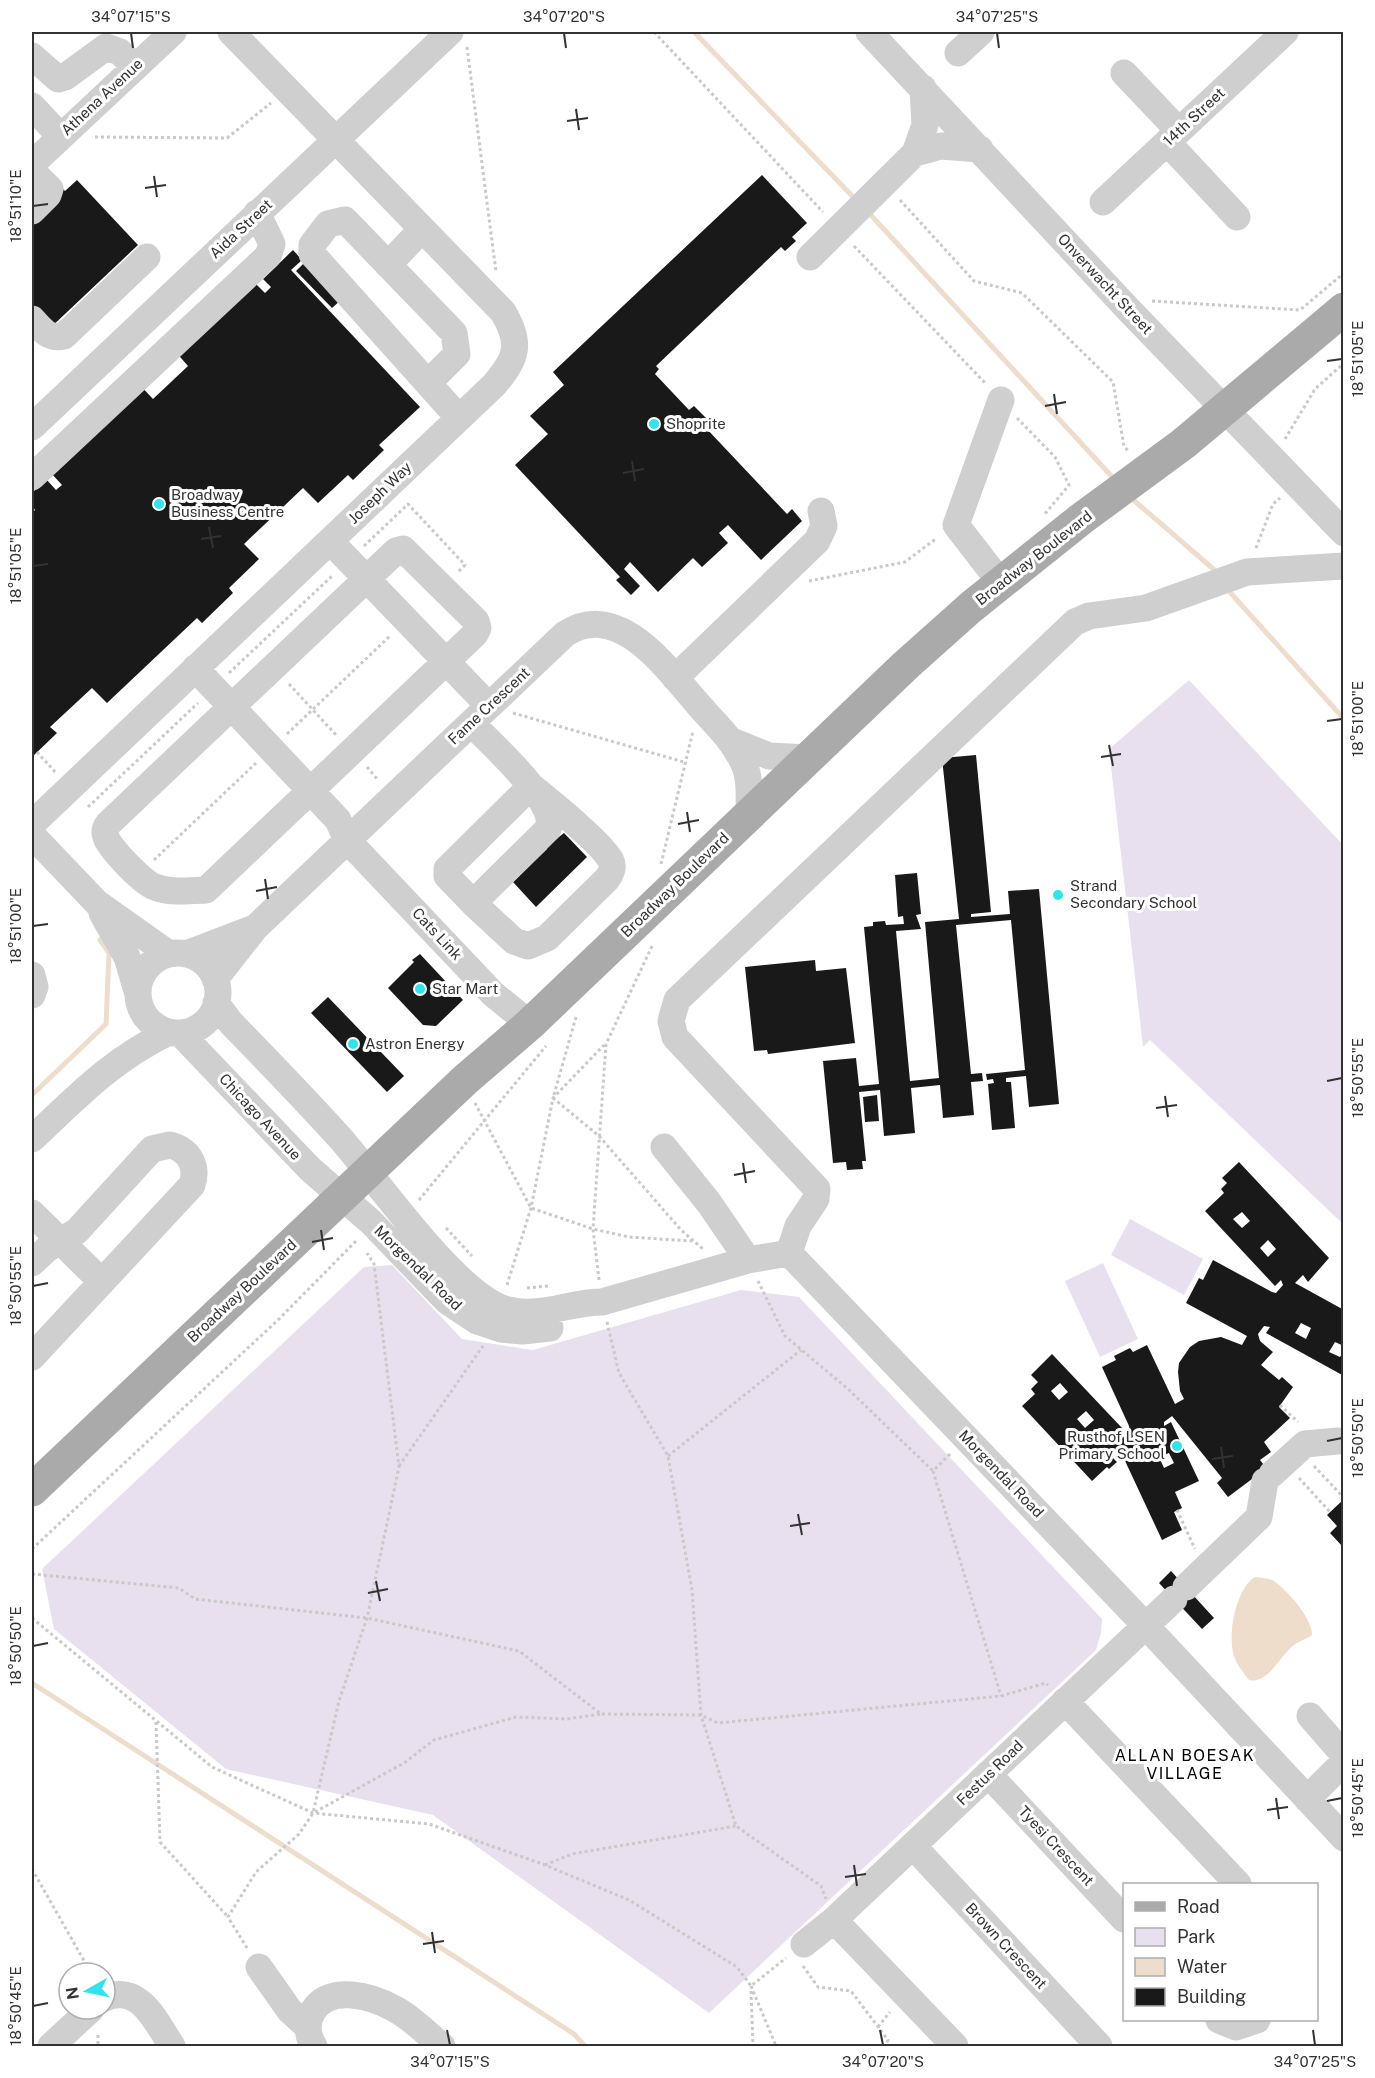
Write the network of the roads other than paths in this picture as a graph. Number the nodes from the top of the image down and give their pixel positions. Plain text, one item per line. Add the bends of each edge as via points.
1 (173, 32) edge
2 (231, 32) edge
3 (869, 32) edge
4 (981, 32) edge
5 (1285, 32) edge
6 (458, 37) edge
7 (958, 53) dead end
8 (32, 56) edge
9 (135, 67) junction
10 (1124, 74) dead end
11 (923, 88) junction
12 (32, 106) edge
13 (60, 136) junction
14 (1173, 137) junction
15 (336, 139) junction
16 (980, 149) junction
17 (915, 153) junction
18 (32, 164) edge
19 (32, 171) edge
20 (1103, 202) dead end
21 (32, 211) edge
22 (257, 213) junction
23 (1237, 217) dead end
24 (422, 229) junction
25 (147, 257) dead end
26 (810, 257) dead end
27 (388, 265) junction
28 (1344, 309) edge
29 (32, 319) edge
30 (428, 383) junction
31 (1000, 400) road end
32 (1226, 410) junction
33 (459, 418) junction
34 (32, 427) edge
35 (32, 477) edge
36 (821, 511) dead end
37 (1344, 533) edge
38 (330, 541) junction
39 (1344, 566) edge
40 (367, 578) junction
41 (1001, 583) junction
42 (446, 662) junction
43 (195, 668) junction
44 (675, 678) junction
45 (231, 706) junction
46 (480, 714) junction
47 (732, 741) junction
48 (807, 758) junction
49 (531, 786) junction
50 (310, 791) junction
51 (749, 813) junction
52 (32, 824) edge
53 (32, 835) edge
54 (347, 840) junction
55 (97, 903) junction
56 (473, 903) junction
57 (255, 928) junction
58 (177, 954) junction
59 (32, 975) edge
60 (216, 991) junction
61 (32, 995) edge
62 (138, 997) junction
63 (175, 1033) junction
64 (540, 1033) junction
65 (269, 1063) junction
66 (108, 1068) junction
67 (250, 1106) junction
68 (32, 1139) edge
69 (664, 1147) dead end
70 (367, 1172) junction
71 (341, 1198) junction
72 (32, 1213) edge
73 (61, 1241) junction
74 (789, 1253) junction
75 (748, 1260) junction
76 (32, 1263) edge
77 (102, 1282) junction
78 (504, 1310) junction
79 (32, 1357) edge
80 (1338, 1441) dead end
81 (32, 1490) edge
82 (1145, 1625) junction
83 (1065, 1701) junction
84 (1310, 1716) dead end
85 (1344, 1755) edge
86 (1344, 1762) edge
87 (988, 1774) junction
88 (1306, 1799) junction
89 (1344, 1838) edge
90 (913, 1846) junction
91 (1237, 1883) edge
92 (1123, 1917) edge
93 (834, 1920) junction
94 (799, 1948) road end
95 (260, 1968) road end
96 (117, 1995) edge
97 (78, 2021) edge
98 (1223, 2021) edge
99 (1252, 2021) edge
100 (311, 2037) edge
101 (51, 2046) edge
102 (172, 2046) edge
103 (442, 2046) edge
104 (954, 2046) edge
105 (1099, 2046) edge

1 - 9 street, Athena Avenue
2 - 15 street
3 - 11 street, Onverwacht Street
4 - 7 street
5 - 14 street, 14th Street
6 - 15 street, Aida Street
8 - 9 street via 58,79 106,47 120,52
9 - 13 street, Athena Avenue
10 - 14 street
11 - 16 street, Onverwacht Street
11 - 17 street via 925,125
12 - 13 street
13 - 18 street, Athena Avenue
14 - 20 street, 14th Street
14 - 23 street
15 - 22 street, Aida Street
15 - 24 street, Joseph Way
16 - 17 street via 931,147
16 - 32 street, Onverwacht Street
17 - 26 street
19 - 21 street via 50,189
22 - 34 street, Aida Street
22 - 35 street via 272,244 268,256
24 - 27 street
24 - 33 street, Joseph Way via 503,312 516,342 508,368
25 - 29 street via 64,336 49,335
27 - 30 street via 456,339 457,354
27 - 30 street via 345,220 328,224 312,245 312,254
28 - 32 main road, Broadway Boulevard
30 - 33 street
31 - 41 street via 956,525
32 - 37 street, Onverwacht Street
32 - 41 main road, Broadway Boulevard
33 - 38 street, Joseph Way
36 - 44 street via 821,537
38 - 40 street
38 - 43 street, Joseph Way
39 - 74 street via 1246,572 1146,608 1089,616 1075,622 677,1000 671,1021 675,1037 817,1189 816,1199 798,1226
40 - 42 street
40 - 42 street via 396,551 407,550 476,621 475,634
40 - 45 street
41 - 48 main road, Broadway Boulevard
42 - 46 street
42 - 50 street
43 - 45 street, Cats Link
43 - 52 street, Joseph Way
44 - 46 street, Fame Crescent via 626,632 583,625 565,634
44 - 47 street, Fame Crescent
45 - 50 street, Cats Link
45 - 50 street via 105,828 108,842 144,881 156,888 183,892 206,890
46 - 49 street
46 - 54 street, Fame Crescent
47 - 48 street, Fame Crescent via 769,756
47 - 51 street, Fame Crescent via 748,777
48 - 51 main road, Broadway Boulevard
49 - 56 street via 549,814 548,829
49 - 56 street via 448,866 447,876
49 - 56 street via 586,833 611,861 610,874 547,938 528,946 514,941
50 - 54 street, Cats Link via 338,820
51 - 64 main road, Broadway Boulevard via 562,993
53 - 55 street
54 - 57 street, Fame Crescent
54 - 64 street, Cats Link via 494,994
55 - 58 street
55 - 62 street via 127,957
57 - 58 street, Fame Crescent
57 - 60 street, Fame Crescent
58 - 60 street via 204,963
58 - 62 street via 151,963 144,971
59 - 61 street
60 - 63 street via 204,1023
60 - 65 street via 231,1023
62 - 63 street via 143,1014 152,1024
62 - 66 street
63 - 66 street via 136,1048
63 - 67 street, Chicago Avenue
64 - 70 main road, Broadway Boulevard via 465,1080
65 - 67 street via 256,1081
65 - 70 street
66 - 68 street
67 - 71 street, Chicago Avenue
69 - 75 street
70 - 71 main road, Broadway Boulevard
70 - 78 street, Morgendal Road via 471,1290
71 - 78 street, Morgendal Road via 371,1222 447,1301 477,1321
71 - 81 main road, Broadway Boulevard
72 - 73 street
73 - 76 street
73 - 77 street
73 - 77 street via 76,1231 152,1149 170,1137 192,1162 192,1185
74 - 75 street, Morgendal Road
74 - 82 street, Morgendal Road
75 - 78 street, Morgendal Road via 600,1285 586,1316 542,1330
77 - 79 street
80 - 82 street, Festus Road via 1305,1444 1269,1478 1259,1517
82 - 83 street, Festus Road
82 - 88 street, Morgendal Road
83 - 87 street, Festus Road
83 - 91 street
84 - 85 street
86 - 88 street
87 - 90 street, Festus Road
87 - 92 street, Tyesi Crescent
88 - 89 street, Morgendal Road
90 - 93 street, Festus Road
90 - 105 street, Brown Crescent
93 - 94 street, Festus Road
93 - 104 street
95 - 100 street
96 - 102 street via 138,1999 145,2005
97 - 101 street
98 - 99 street via 1236,2027
100 - 103 street via 314,2010 325,1999 352,1995 396,2009

